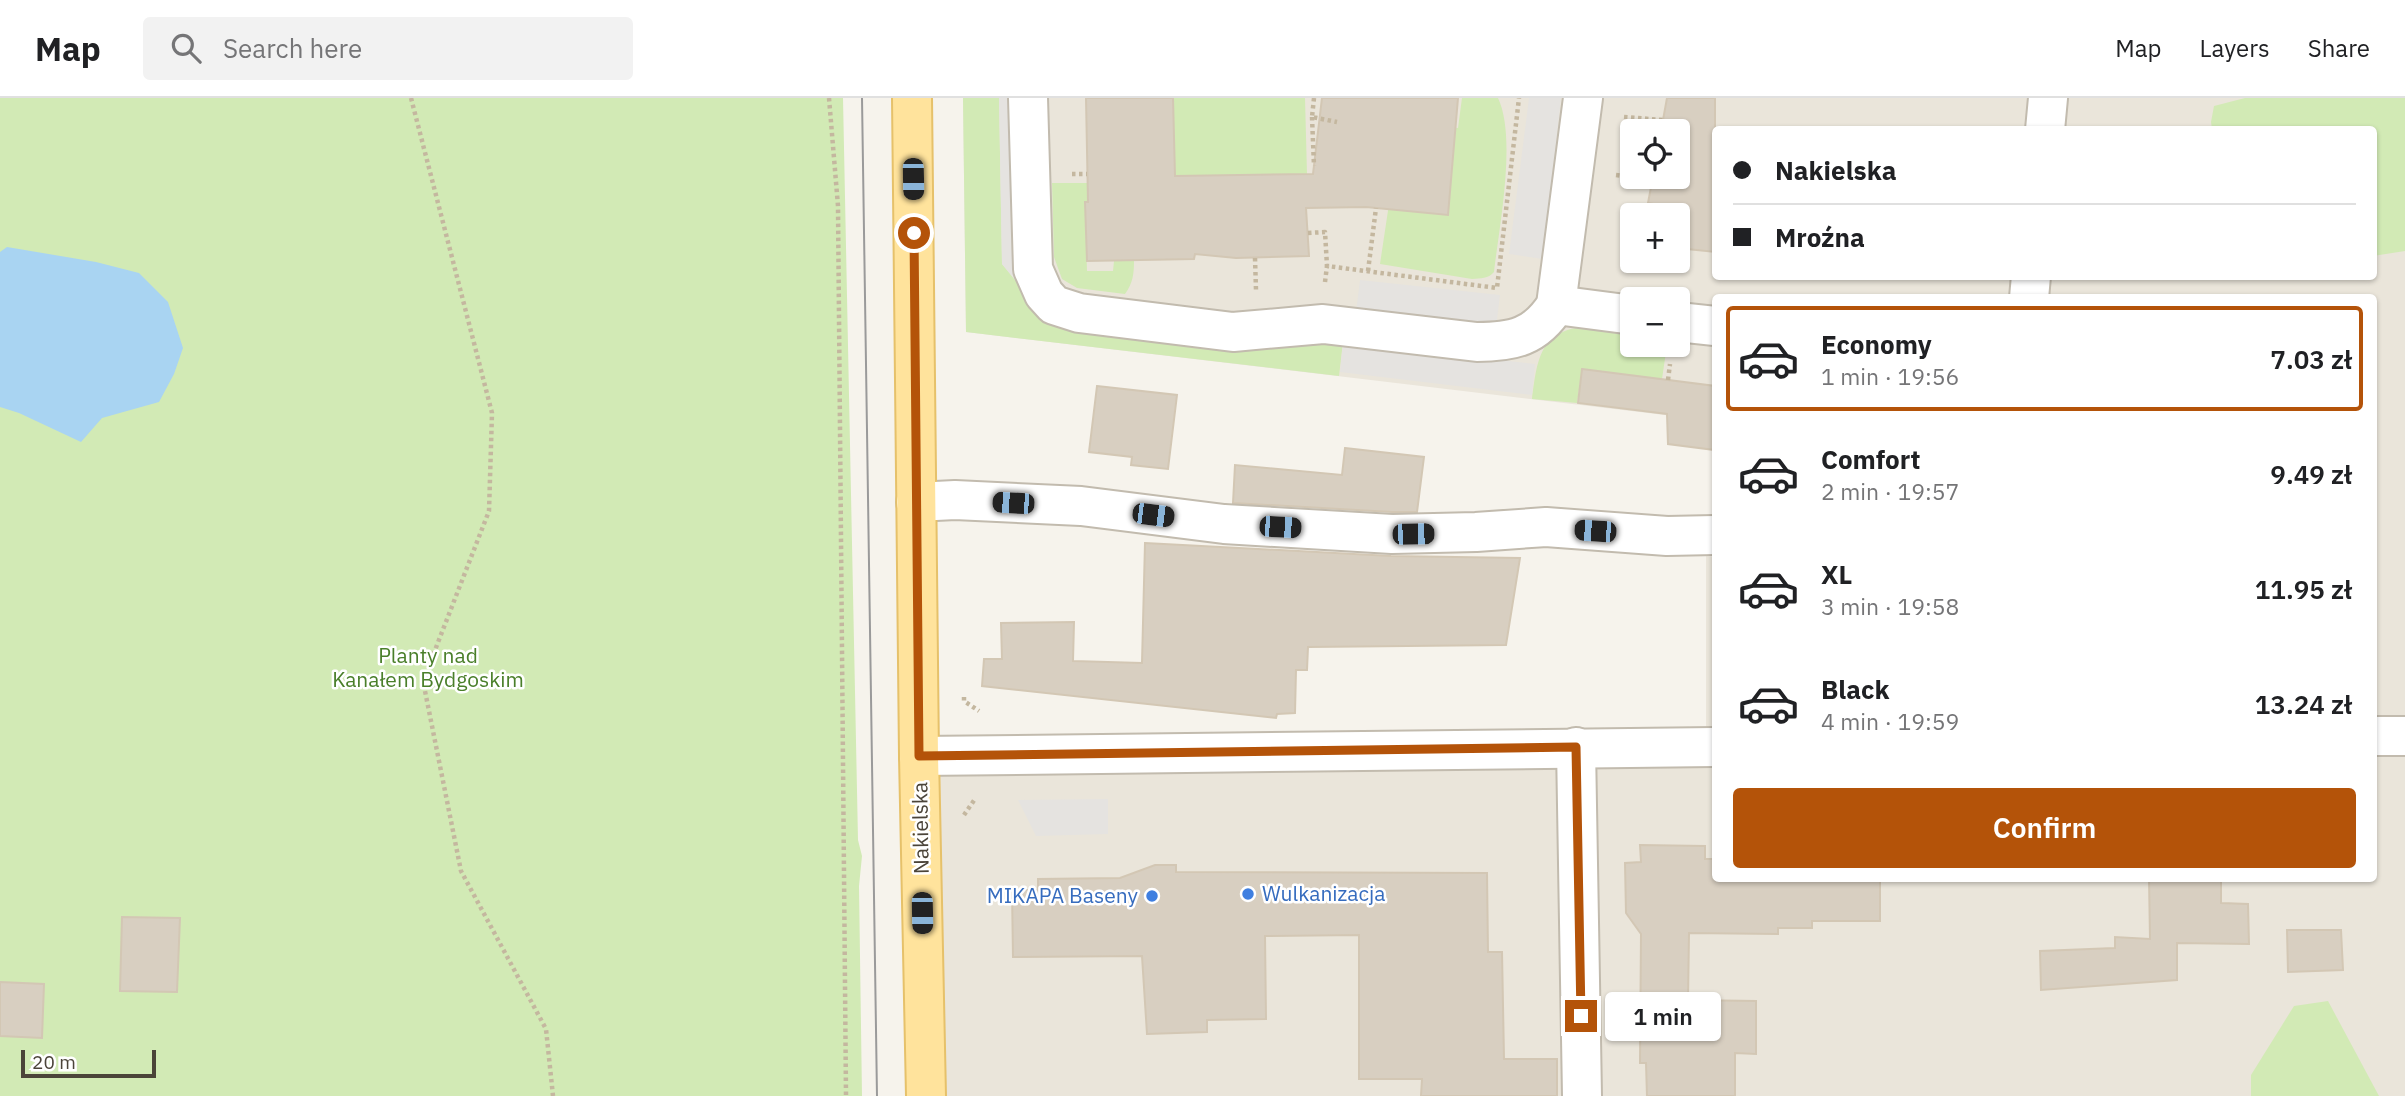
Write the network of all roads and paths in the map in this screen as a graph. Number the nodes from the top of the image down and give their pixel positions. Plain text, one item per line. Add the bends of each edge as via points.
1 (411, 98) edge
2 (829, 98) edge
3 (912, 98) edge
4 (1028, 98) edge
5 (1314, 98) edge
6 (1519, 98) edge
7 (1583, 98) edge
8 (2048, 98) edge
9 (1312, 117) junction
10 (1636, 118) dead end
11 (1650, 119) edge
12 (1336, 122) dead end
13 (2045, 126) edge
14 (1314, 166) dead end
15 (1376, 208) dead end
16 (1308, 233) dead end
17 (1327, 267) junction
18 (1368, 271) junction
19 (1325, 285) dead end
20 (1556, 305) junction
21 (1620, 313) edge
22 (1690, 323) edge
23 (1712, 326) edge
24 (916, 502) junction
25 (1712, 535) edge
26 (2377, 736) edge
27 (2405, 736) edge
28 (1576, 747) junction
29 (1712, 747) edge
30 (919, 756) junction
31 (978, 796) dead end
32 (964, 822) dead end
33 (553, 1096) edge
34 (846, 1096) edge
35 (926, 1096) edge
36 (1582, 1096) edge

1 - 33 path via 492,413 489,511 423,681 461,871 546,1029
2 - 34 path via 838,206
3 - 24 main road, Nakielska
4 - 20 street via 1033,269 1044,294 1065,310 1233,332 1323,324 1501,342 1531,331
5 - 9 path
6 - 18 path via 1497,288
7 - 20 street
8 - 13 street
9 - 12 path
9 - 14 path
10 - 11 path
15 - 18 path
16 - 17 path via 1325,232
17 - 18 path
17 - 19 path
20 - 21 street
22 - 23 street
24 - 25 street via 1081,506 1224,524 1392,534 1546,527
24 - 30 main road, Nakielska
26 - 27 street
28 - 29 street
28 - 30 street
28 - 36 street
30 - 35 main road, Nakielska
31 - 32 path via 964,814

